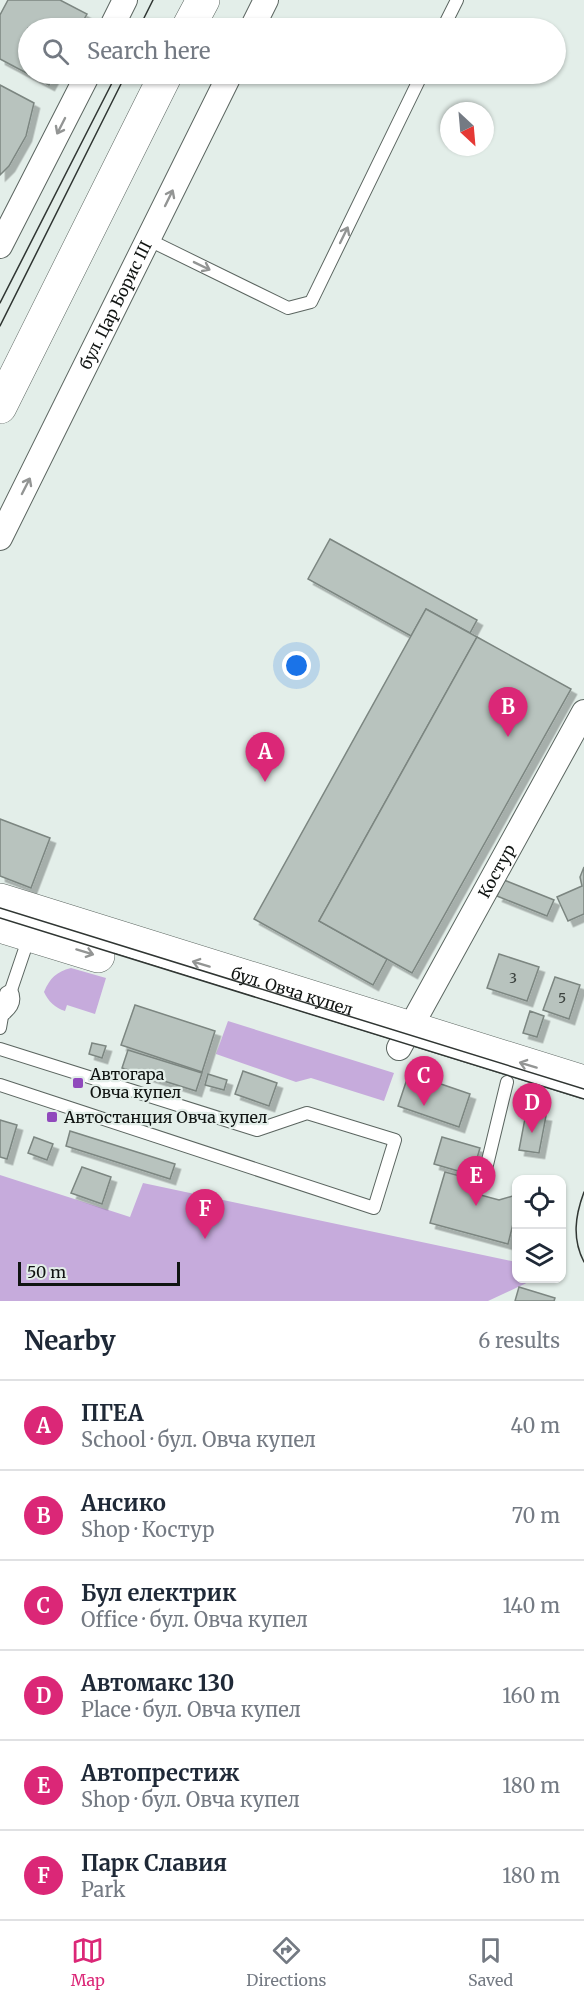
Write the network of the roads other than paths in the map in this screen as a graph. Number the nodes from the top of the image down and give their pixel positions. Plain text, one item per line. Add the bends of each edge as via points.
1 (125, 0) edge
2 (203, 0) edge
3 (266, 0) edge
4 (457, 0) edge
5 (116, 18) edge
6 (194, 18) edge
7 (257, 18) edge
8 (448, 18) edge
9 (83, 84) edge
10 (161, 84) edge
11 (225, 84) edge
12 (417, 84) edge
13 (149, 240) junction
14 (0, 246) edge
15 (0, 407) edge
16 (0, 538) edge
17 (584, 712) edge
18 (0, 900) edge
19 (22, 925) edge
20 (0, 1028) edge
21 (404, 1039) junction
22 (0, 1049) edge
23 (507, 1082) junction
24 (584, 1082) edge
25 (0, 1084) edge
26 (584, 1106) edge
27 (485, 1173) dead end

1 - 5 street
2 - 6 main road
3 - 7 street
4 - 8 lane
9 -> 14 street
10 - 15 main road
13 -> 11 street, бул. Цар Борис III
13 -> 12 lane via 288,308 311,302
16 -> 13 street, бул. Цар Борис III
17 - 21 street, Костур
18 - 19 main road, бул. Овча купел
19 - 20 lane via 11,990 12,1008 4,1014
19 - 21 main road, бул. Овча купел
21 - 23 main road, бул. Овча купел
24 -> 21 main road, бул. Овча купел
22 - 25 lane via 257,1130 307,1113 395,1140 374,1208
23 - 26 main road, бул. Овча купел
23 - 27 lane

